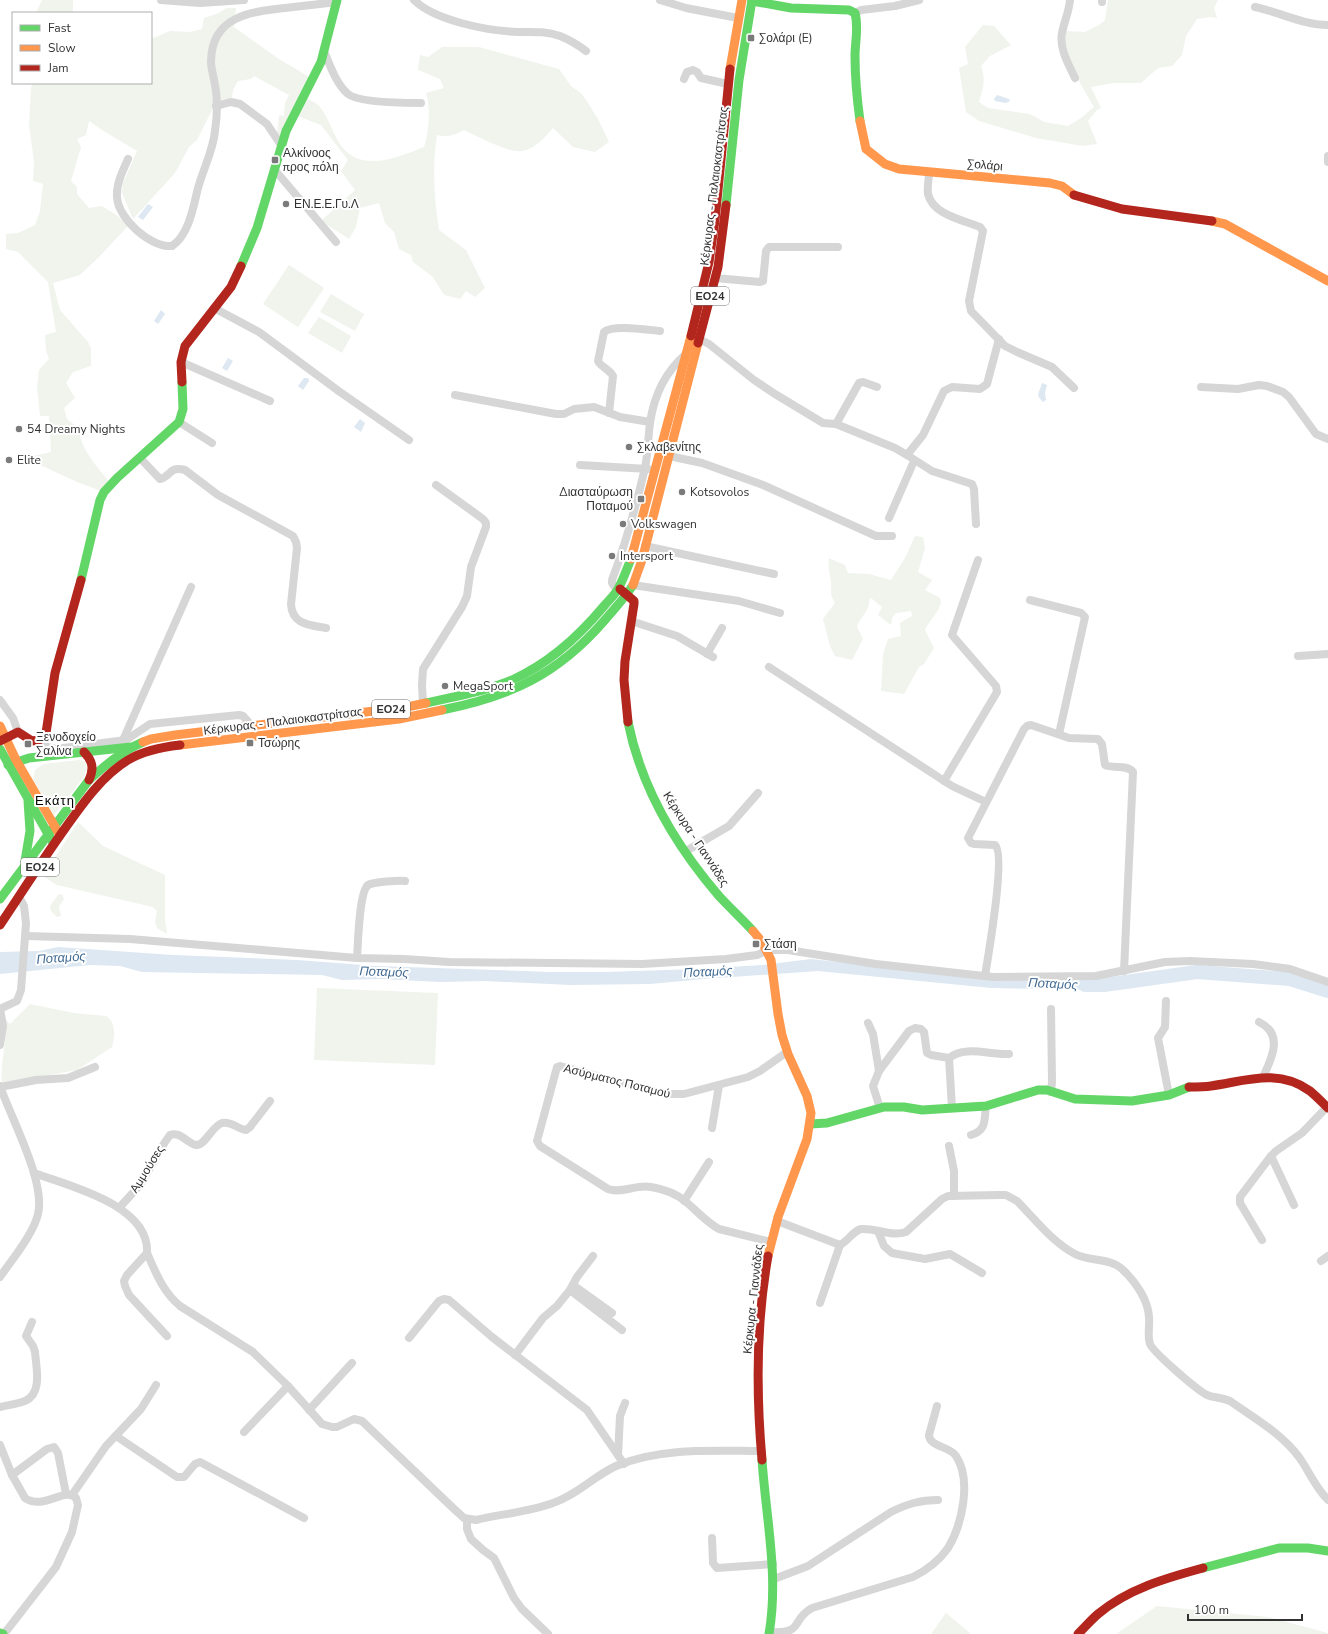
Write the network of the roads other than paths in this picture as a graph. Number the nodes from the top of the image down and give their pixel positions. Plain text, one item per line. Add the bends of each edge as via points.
1 (161, 0) edge
2 (244, 0) edge
3 (414, 0) edge
4 (660, 0) edge
5 (742, 0) edge
6 (752, 0) edge
7 (918, 0) edge
8 (1070, 0) edge
9 (337, 1) edge
10 (1255, 7) dead end
11 (855, 13) junction
12 (738, 18) junction
13 (1328, 25) edge
14 (324, 51) junction
15 (586, 51) dead end
16 (1075, 78) dead end
17 (684, 79) dead end
18 (728, 84) junction
19 (420, 103) dead end
20 (216, 106) junction
21 (281, 145) junction
22 (1328, 156) edge
23 (128, 158) dead end
24 (1328, 162) edge
25 (274, 169) junction
26 (929, 172) junction
27 (336, 242) dead end
28 (838, 247) dead end
29 (715, 278) junction
30 (1328, 281) edge
31 (214, 308) junction
32 (660, 331) dead end
33 (699, 339) junction
34 (999, 339) junction
35 (686, 354) junction
36 (181, 362) junction
37 (877, 388) dead end
38 (1074, 388) dead end
39 (1201, 388) dead end
40 (455, 395) dead end
41 (270, 401) dead end
42 (609, 413) junction
43 (179, 422) junction
44 (650, 422) junction
45 (836, 424) junction
46 (1328, 439) edge
47 (409, 440) dead end
48 (212, 443) dead end
49 (907, 455) junction
50 (669, 456) junction
51 (140, 458) junction
52 (914, 460) junction
53 (580, 465) dead end
54 (644, 468) junction
55 (655, 469) junction
56 (436, 485) dead end
57 (889, 518) dead end
58 (976, 524) dead end
59 (892, 536) dead end
60 (631, 542) junction
61 (645, 546) junction
62 (978, 560) dead end
63 (774, 574) dead end
64 (633, 585) junction
65 (191, 586) dead end
66 (618, 589) junction
67 (627, 594) junction
68 (1030, 600) dead end
69 (621, 602) junction
70 (780, 613) dead end
71 (631, 620) junction
72 (326, 628) dead end
73 (722, 628) dead end
74 (1328, 654) edge
75 (1298, 656) dead end
76 (769, 667) dead end
77 (0, 700) edge
78 (423, 704) junction
79 (0, 726) edge
80 (252, 726) junction
81 (18, 732) junction
82 (1059, 734) junction
83 (3, 739) edge
84 (39, 740) junction
85 (123, 740) junction
86 (131, 747) junction
87 (0, 749) edge
88 (84, 752) junction
89 (50, 756) junction
90 (12, 762) junction
91 (19, 775) junction
92 (89, 780) junction
93 (944, 781) junction
94 (758, 793) dead end
95 (28, 801) junction
96 (986, 802) junction
97 (54, 826) junction
98 (48, 834) junction
99 (60, 836) junction
100 (54, 845) junction
101 (686, 851) junction
102 (23, 867) junction
103 (405, 881) dead end
104 (19, 897) junction
105 (0, 899) edge
106 (0, 925) edge
107 (26, 936) junction
108 (768, 950) junction
109 (357, 958) junction
110 (1124, 971) junction
111 (985, 976) junction
112 (1328, 982) edge
113 (1166, 1001) dead end
114 (1051, 1008) dead end
115 (0, 1009) edge
116 (1259, 1022) dead end
117 (868, 1023) dead end
118 (0, 1045) edge
119 (787, 1052) junction
120 (1009, 1054) dead end
121 (949, 1058) junction
122 (95, 1067) dead end
123 (879, 1071) junction
124 (1264, 1077) junction
125 (719, 1085) junction
126 (0, 1087) edge
127 (1051, 1092) junction
128 (1168, 1095) junction
129 (270, 1101) dead end
130 (986, 1106) junction
131 (1328, 1107) edge
132 (880, 1108) junction
133 (952, 1108) junction
134 (810, 1124) junction
135 (712, 1128) dead end
136 (971, 1135) dead end
137 (949, 1146) dead end
138 (1271, 1156) junction
139 (709, 1162) dead end
140 (34, 1173) junction
141 (954, 1196) junction
142 (684, 1200) junction
143 (1294, 1205) dead end
144 (120, 1208) junction
145 (777, 1221) junction
146 (878, 1231) junction
147 (1262, 1240) dead end
148 (771, 1242) junction
149 (840, 1245) junction
150 (147, 1253) junction
151 (593, 1256) dead end
152 (1328, 1256) edge
153 (1321, 1261) dead end
154 (982, 1273) dead end
155 (0, 1277) edge
156 (572, 1288) junction
157 (820, 1303) dead end
158 (612, 1313) dead end
159 (32, 1322) dead end
160 (622, 1330) dead end
161 (167, 1336) dead end
162 (409, 1338) dead end
163 (515, 1355) junction
164 (352, 1363) dead end
165 (156, 1385) dead end
166 (288, 1386) junction
167 (625, 1404) dead end
168 (937, 1406) dead end
169 (0, 1407) edge
170 (309, 1410) junction
171 (244, 1432) dead end
172 (116, 1436) junction
173 (0, 1445) edge
174 (761, 1451) junction
175 (618, 1455) junction
176 (624, 1464) junction
177 (12, 1475) junction
178 (69, 1494) junction
179 (938, 1500) dead end
180 (1328, 1500) edge
181 (304, 1518) dead end
182 (467, 1519) junction
183 (712, 1538) dead end
184 (1328, 1551) edge
185 (773, 1564) junction
186 (774, 1580) junction
187 (769, 1633) edge
188 (2, 1634) edge
189 (548, 1634) edge
190 (1078, 1634) edge

1 - 2 street via 200,3
3 - 15 street via 423,8 454,21 498,30 549,33 574,42
4 - 12 street
5 - 12 main road, Κέρκυρας - Παλαιοκαστρίτσας / ΕΟ24
6 - 11 main road via 791,8 849,10
6 - 29 main road, Κέρκυρας - Παλαιοκαστρίτσας / ΕΟ24 via 738,87 724,224
7 - 11 street
8 - 16 street via 1061,41
9 - 14 main road
9 - 20 street via 257,11 241,16 226,25 217,35 212,55 211,69 216,89
10 - 13 street via 1308,24
11 - 26 main road, Σολάρι via 858,23 855,56 856,96 866,149 888,166
12 - 18 main road, Κέρκυρας - Παλαιοκαστρίτσας / ΕΟ24
14 - 19 street via 342,87 353,97
14 - 21 main road via 317,72 286,130
17 - 18 street via 687,72 693,70 701,78
18 - 35 main road, Κέρκυρας - Παλαιοκαστρίτσας / ΕΟ24 via 712,246
20 - 21 street via 231,102 240,104 267,124
20 - 23 street via 214,139 203,169 192,215 179,240 172,246 165,246 142,234 128,223 120,211 117,192
21 - 25 main road
22 - 24 street
25 - 27 street
25 - 31 main road via 245,259 231,287
26 - 30 main road, Σολάρι via 1050,183 1062,186 1077,197 1106,205 1148,214 1225,224
26 - 34 street via 928,195 934,206 948,215 980,227 983,231 969,301 975,315
28 - 29 street via 769,247 766,251 763,281
29 - 33 main road, Κέρκυρας - Παλαιοκαστρίτσας / ΕΟ24
31 - 36 main road via 185,346
31 - 47 street via 259,332
32 - 42 street via 632,328 609,329 604,332 598,361 613,378
33 - 45 street via 775,394 822,423
33 - 50 main road, Κέρκυρας - Παλαιοκαστρίτσας / ΕΟ24
34 - 38 street via 1010,349 1052,367
34 - 49 street via 987,384 980,389 952,387 944,392 923,434
35 - 44 street via 665,376 658,391
35 - 55 main road, Κέρκυρας - Παλαιοκαστρίτσας / ΕΟ24
36 - 41 street
36 - 43 main road via 182,409
37 - 45 street via 863,382 859,383
39 - 46 street via 1238,389 1267,386 1283,392 1316,434
40 - 42 street via 556,414 589,407
42 - 44 street
43 - 48 street
43 - 51 main road
44 - 54 street
45 - 49 street via 881,441
49 - 52 street
50 - 59 street via 702,463 784,494 876,536
50 - 61 main road, Κέρκυρας - Παλαιοκαστρίτσας / ΕΟ24
51 - 72 street via 160,479 171,470 185,470 218,495 293,536 297,548 292,614 302,623
51 - 84 main road via 117,478 100,500 55,673 46,733
52 - 57 street
52 - 58 street via 932,471 972,484
53 - 54 street
54 - 55 street
54 - 60 street
55 - 60 main road, Κέρκυρας - Παλαιοκαστρίτσας / ΕΟ24
56 - 78 street via 483,519 486,527 471,566 465,602 423,670
60 - 66 main road, Κέρκυρας - Παλαιοκαστρίτσας / ΕΟ24 via 628,567
61 - 63 street
61 - 64 main road, Κέρκυρας - Παλαιοκαστρίτσας / ΕΟ24
62 - 93 street via 952,634 996,686 997,692
64 - 67 main road, Κέρκυρας - Παλαιοκαστρίτσας / ΕΟ24
64 - 70 street via 739,602
65 - 85 street
66 - 67 main road
66 - 69 main road
66 - 78 main road, Κέρκυρας - Παλαιοκαστρίτσας / ΕΟ24 via 602,610 574,638 531,670 490,687
67 - 69 main road, Κέρκυρας - Παλαιοκαστρίτσας / ΕΟ24
67 - 71 main road, Κέρκυρα - Γιαννάδες via 634,601
68 - 82 street via 1081,613 1085,618
69 - 71 main road
69 - 99 main road, Κέρκυρας - Παλαιοκαστρίτσας / ΕΟ24 via 589,638 555,667 526,684 499,695 399,719 177,745 144,753 118,767 103,781
71 - 73 street via 677,636 710,656
71 - 101 main road, Κέρκυρα - Γιαννάδες via 623,686 629,726 641,767 653,795
74 - 75 street
76 - 93 street
77 - 81 street via 13,718
78 - 80 main road, Κέρκυρας - Παλαιοκαστρίτσας / ΕΟ24
79 - 83 main road
80 - 85 street via 239,715 158,723 150,724
80 - 86 main road, Κέρκυρας - Παλαιοκαστρίτσας / ΕΟ24 via 151,739
81 - 83 main road
81 - 84 main road via 32,741
82 - 96 street via 1033,725 1025,728
82 - 110 street via 1078,739 1098,739 1102,744 1105,765 1128,768 1134,772
83 - 90 main road
84 - 85 street via 47,747 56,749
86 - 88 main road
86 - 92 main road, Κέρκυρας - Παλαιοκαστρίτσας / ΕΟ24 via 112,759
87 - 90 main road
88 - 89 main road
88 - 92 main road via 94,768
89 - 90 main road via 26,757
89 - 91 main road
90 - 91 main road
91 - 95 main road
91 - 97 main road
92 - 97 main road, Κέρκυρας - Παλαιοκαστρίτσας / ΕΟ24
93 - 96 street
94 - 101 street via 729,826
95 - 98 main road
95 - 102 main road via 31,829
96 - 111 street via 968,838 971,843 995,845 998,850 999,877
97 - 98 main road, Κέρκυρας - Παλαιοκαστρίτσας / ΕΟ24
97 - 99 main road
98 - 100 main road
98 - 102 main road, Κέρκυρας - Παλαιοκαστρίτσας / ΕΟ24
99 - 100 main road, Κέρκυρας - Παλαιοκαστρίτσας / ΕΟ24
100 - 104 main road, Κέρκυρας - Παλαιοκαστρίτσας / ΕΟ24
101 - 108 main road, Κέρκυρα - Γιαννάδες via 716,892 760,938
102 - 105 main road, Κέρκυρας - Παλαιοκαστρίτσας / ΕΟ24
103 - 109 street via 390,880 370,884 365,888 361,899
104 - 106 main road, Κέρκυρας - Παλαιοκαστρίτσας / ΕΟ24
104 - 107 street via 25,912
107 - 109 street via 130,939
107 - 115 street via 18,999
108 - 109 street via 726,959 642,964 449,962
108 - 111 street via 788,950 876,964
108 - 119 main road, Κέρκυρα - Γιαννάδες via 781,1032
110 - 111 street via 1096,976
110 - 112 street via 1165,962 1252,964 1290,969
113 - 128 street via 1165,1027 1158,1038
114 - 127 street
115 - 118 street via 3,1026
116 - 124 street via 1267,1027 1274,1041 1273,1057
117 - 123 street via 873,1034
119 - 125 street, Ασύρματος Ποταμού via 754,1074
119 - 134 main road, Κέρκυρα - Γιαννάδες via 808,1099
120 - 121 street via 964,1051
121 - 123 street via 929,1054 926,1051 924,1032 921,1029 913,1029 907,1032
121 - 133 street
122 - 126 street via 68,1078 36,1080
123 - 132 street via 873,1086
124 - 128 main road via 1188,1087
124 - 131 main road via 1293,1082 1310,1091
125 - 135 street
125 - 142 street, Ασύρματος Ποταμού via 672,1095 557,1067 537,1139 538,1145 608,1189 620,1191 649,1186
126 - 140 street
127 - 128 main road via 1075,1099 1132,1100
127 - 130 main road via 1038,1090
129 - 144 street, Αμμούσες via 246,1130 232,1124 221,1124 212,1129 199,1145 178,1135 170,1135 140,1184
130 - 133 main road
130 - 136 street via 982,1130
131 - 138 street via 1302,1133
132 - 133 main road
132 - 134 main road via 827,1123
134 - 145 main road, Κέρκυρα - Γιαννάδες via 797,1171
137 - 141 street via 954,1171
138 - 143 street
138 - 147 street via 1240,1199
139 - 142 street
140 - 144 street
140 - 155 street via 38,1216
141 - 146 street via 942,1198 906,1232 900,1234
141 - 180 street via 999,1194 1010,1197 1069,1250 1081,1257 1109,1262 1122,1269 1148,1307 1149,1338 1154,1350 1206,1394 1230,1401 1286,1442
142 - 148 street via 712,1226
144 - 150 street via 137,1222 143,1231
145 - 148 main road, Κέρκυρα - Γιαννάδες
145 - 149 street
146 - 149 street via 865,1228 858,1230
146 - 154 street via 884,1246 892,1253 924,1259 950,1254
148 - 174 main road, Κέρκυρα - Γιαννάδες via 760,1328 758,1376
149 - 157 street
150 - 161 street via 127,1275 124,1286 129,1295
150 - 166 street via 159,1280 172,1299 193,1316 253,1352
151 - 156 street
152 - 153 street
156 - 158 street
156 - 160 street
156 - 163 street via 543,1318
159 - 169 street via 26,1336 35,1352 36,1388 32,1396 25,1400
162 - 163 street via 439,1301 446,1299
163 - 175 street via 587,1410
164 - 170 street
165 - 172 street via 141,1409
166 - 170 street
166 - 171 street
167 - 175 street via 620,1416
168 - 187 street via 929,1439 954,1453 964,1479 962,1508 948,1548 924,1572 812,1608 793,1629
170 - 182 street via 322,1424 332,1427 354,1419 362,1420
172 - 178 street
172 - 181 street via 177,1477 184,1477 200,1462
173 - 177 street
174 - 176 street via 669,1452
174 - 185 main road, Κέρκυρα - Γιαννάδες
175 - 176 street
176 - 182 street via 616,1466 554,1503 476,1520
177 - 178 street via 22,1494 29,1501 43,1502
177 - 178 street via 54,1446
178 - 188 street via 76,1498 78,1505 66,1546 51,1575
179 - 186 street via 906,1504 808,1566
182 - 189 street via 471,1539 494,1558 518,1604
183 - 185 street via 713,1563 717,1568
184 - 190 main road via 1280,1548 1165,1578 1126,1595 1098,1614
185 - 186 main road, Κέρκυρα - Γιαννάδες
186 - 187 main road, Κέρκυρα - Γιαννάδες via 774,1605

